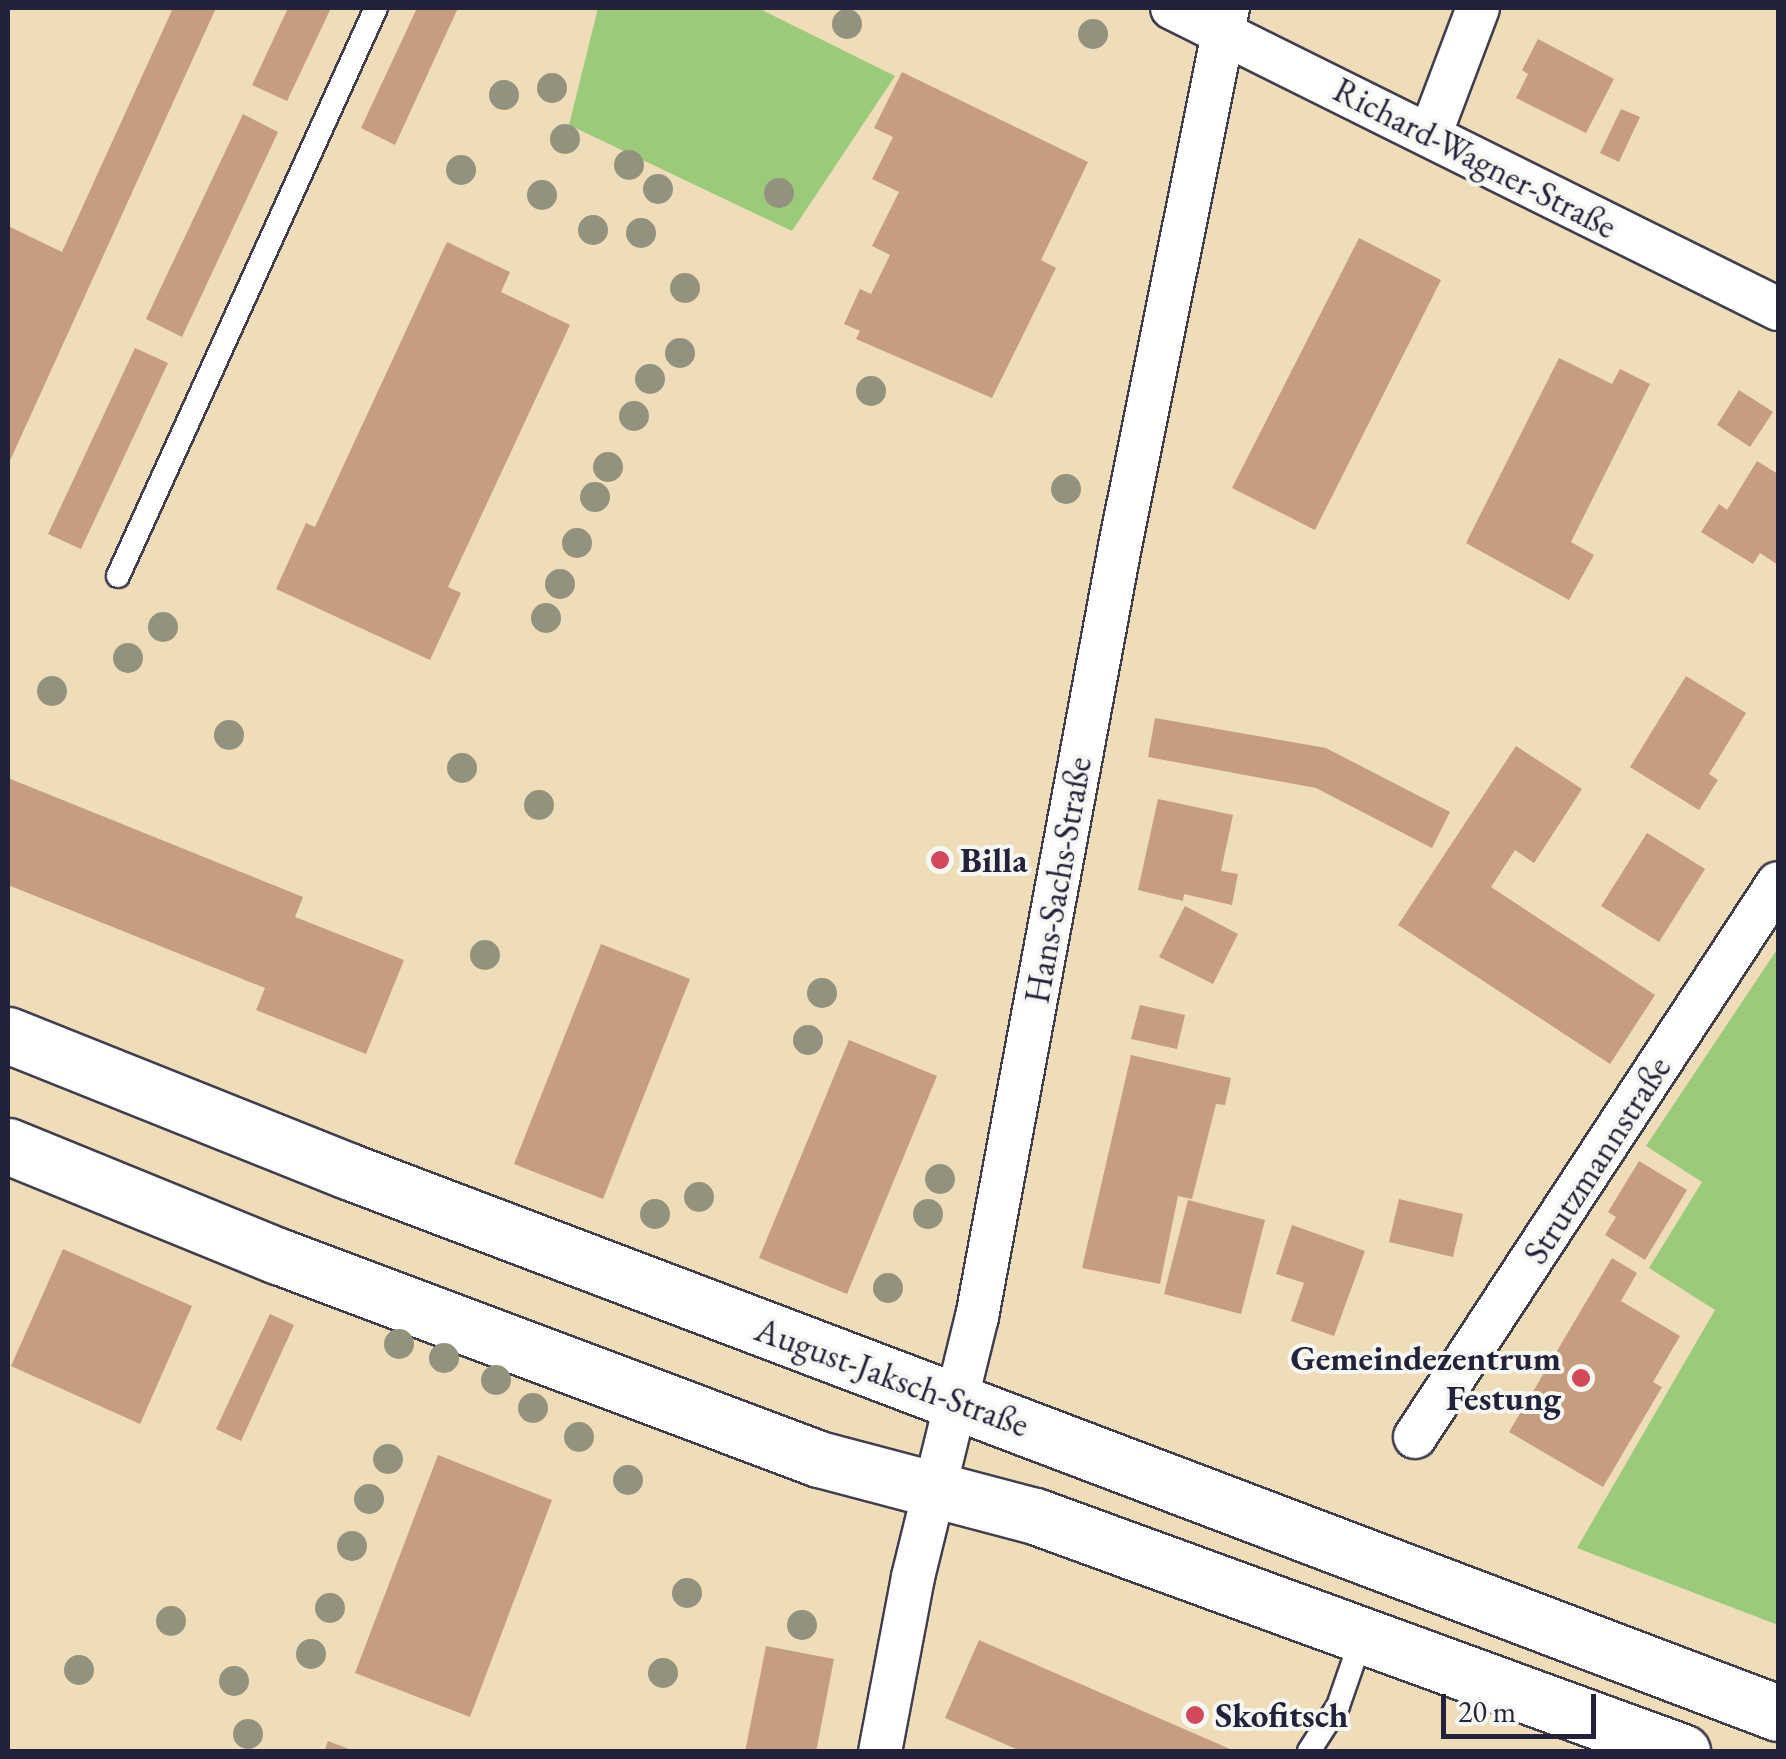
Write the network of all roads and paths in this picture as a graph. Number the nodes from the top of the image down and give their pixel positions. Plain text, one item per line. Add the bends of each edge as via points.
1 (376, 8) edge
2 (1172, 8) edge
3 (1478, 8) edge
4 (1226, 20) edge
5 (1430, 136) junction
6 (1778, 307) edge
7 (118, 576) dead end
8 (1778, 883) edge
9 (8, 1035) edge
10 (8, 1146) edge
11 (957, 1403) junction
12 (1415, 1437) dead end
13 (933, 1490) junction
14 (1363, 1634) junction
15 (1778, 1714) edge
16 (1308, 1751) edge
17 (880, 1752) edge
18 (1682, 1752) edge

1 - 7 lane
2 - 4 street, Richard-Wagner-Straße
3 - 5 street
4 - 5 street, Richard-Wagner-Straße
4 - 11 street, Hans-Sachs-Straße
5 - 6 street, Richard-Wagner-Straße
8 - 12 street, Strutzmannstraße
9 - 11 main road, August-Jaksch-Straße
10 - 13 main road via 625,1387 819,1459
11 - 13 street, Hans-Sachs-Straße
11 - 15 main road, August-Jaksch-Straße
13 - 14 main road via 1034,1516
13 - 17 street, Hans-Sachs-Straße
14 - 16 lane via 1338,1706
14 - 18 main road

